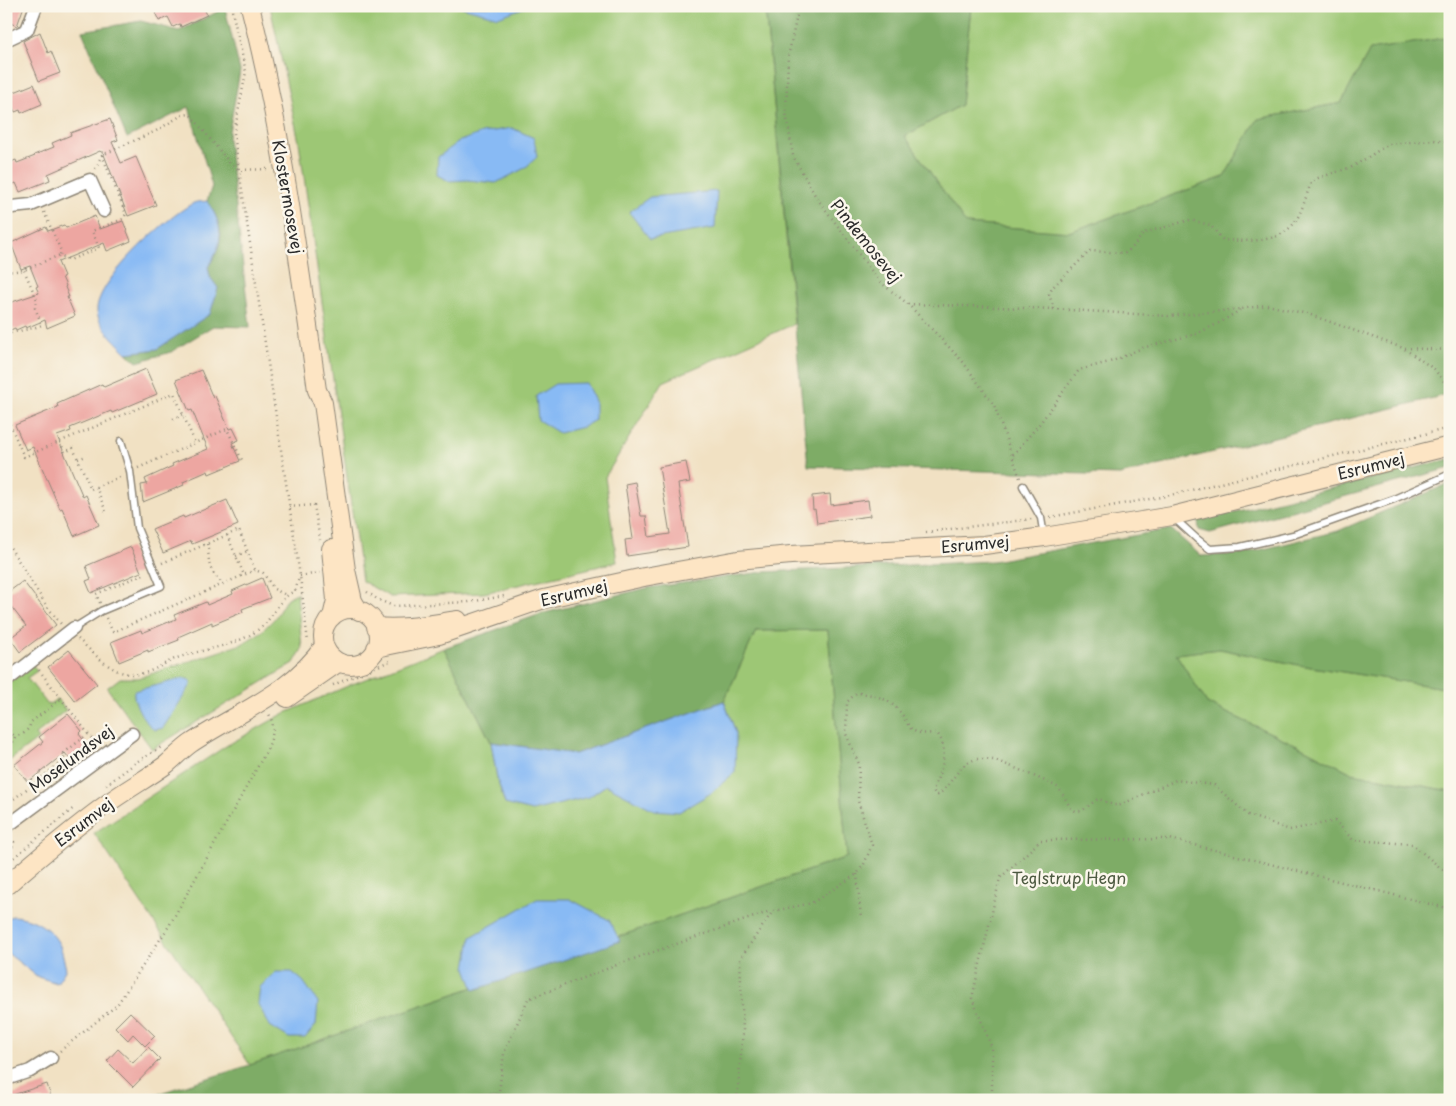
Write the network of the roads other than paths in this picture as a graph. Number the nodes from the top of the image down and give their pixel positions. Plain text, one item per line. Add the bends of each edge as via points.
1 (36, 6) edge
2 (250, 6) edge
3 (6, 36) edge
4 (6, 209) edge
5 (104, 211) dead end
6 (317, 390) junction
7 (121, 441) dead end
8 (1450, 446) edge
9 (1450, 474) edge
10 (1023, 486) road end
11 (1172, 516) junction
12 (1044, 537) junction
13 (359, 611) junction
14 (496, 615) junction
15 (332, 616) junction
16 (376, 626) junction
17 (72, 630) joint
18 (324, 646) junction
19 (376, 648) junction
20 (339, 662) junction
21 (6, 680) edge
22 (132, 734) dead end
23 (166, 764) junction
24 (6, 828) edge
25 (6, 886) edge
26 (51, 1058) road end
27 (6, 1078) edge

1 - 3 street via 27,30 10,38
2 - 6 main road, Klostermosevej via 284,169
4 - 5 street via 40,201 90,180
6 - 13 main road, Klostermosevej via 323,403 346,570 353,601
6 - 15 main road, Klostermosevej via 314,408 318,451 336,590
7 - 17 lane via 137,528 161,586 101,612
8 - 11 main road, Esrumvej
9 - 11 lane via 1394,499 1293,535 1240,547 1210,549
10 - 12 lane via 1041,518
11 - 12 main road, Esrumvej
12 - 14 main road, Esrumvej via 984,545 738,560 544,599
13 - 15 main road via 345,610
13 - 16 main road
14 - 16 main road, Esrumvej via 413,628
14 - 19 main road, Esrumvej via 439,635
15 - 18 main road via 324,630
16 - 19 main road
17 - 21 street
18 - 20 main road
18 - 23 main road, Esrumvej via 298,676 214,728
19 - 20 main road via 361,663
20 - 23 main road, Esrumvej via 288,698
22 - 24 street, Moselundsvej
23 - 25 main road, Esrumvej via 105,805
26 - 27 street via 30,1071

